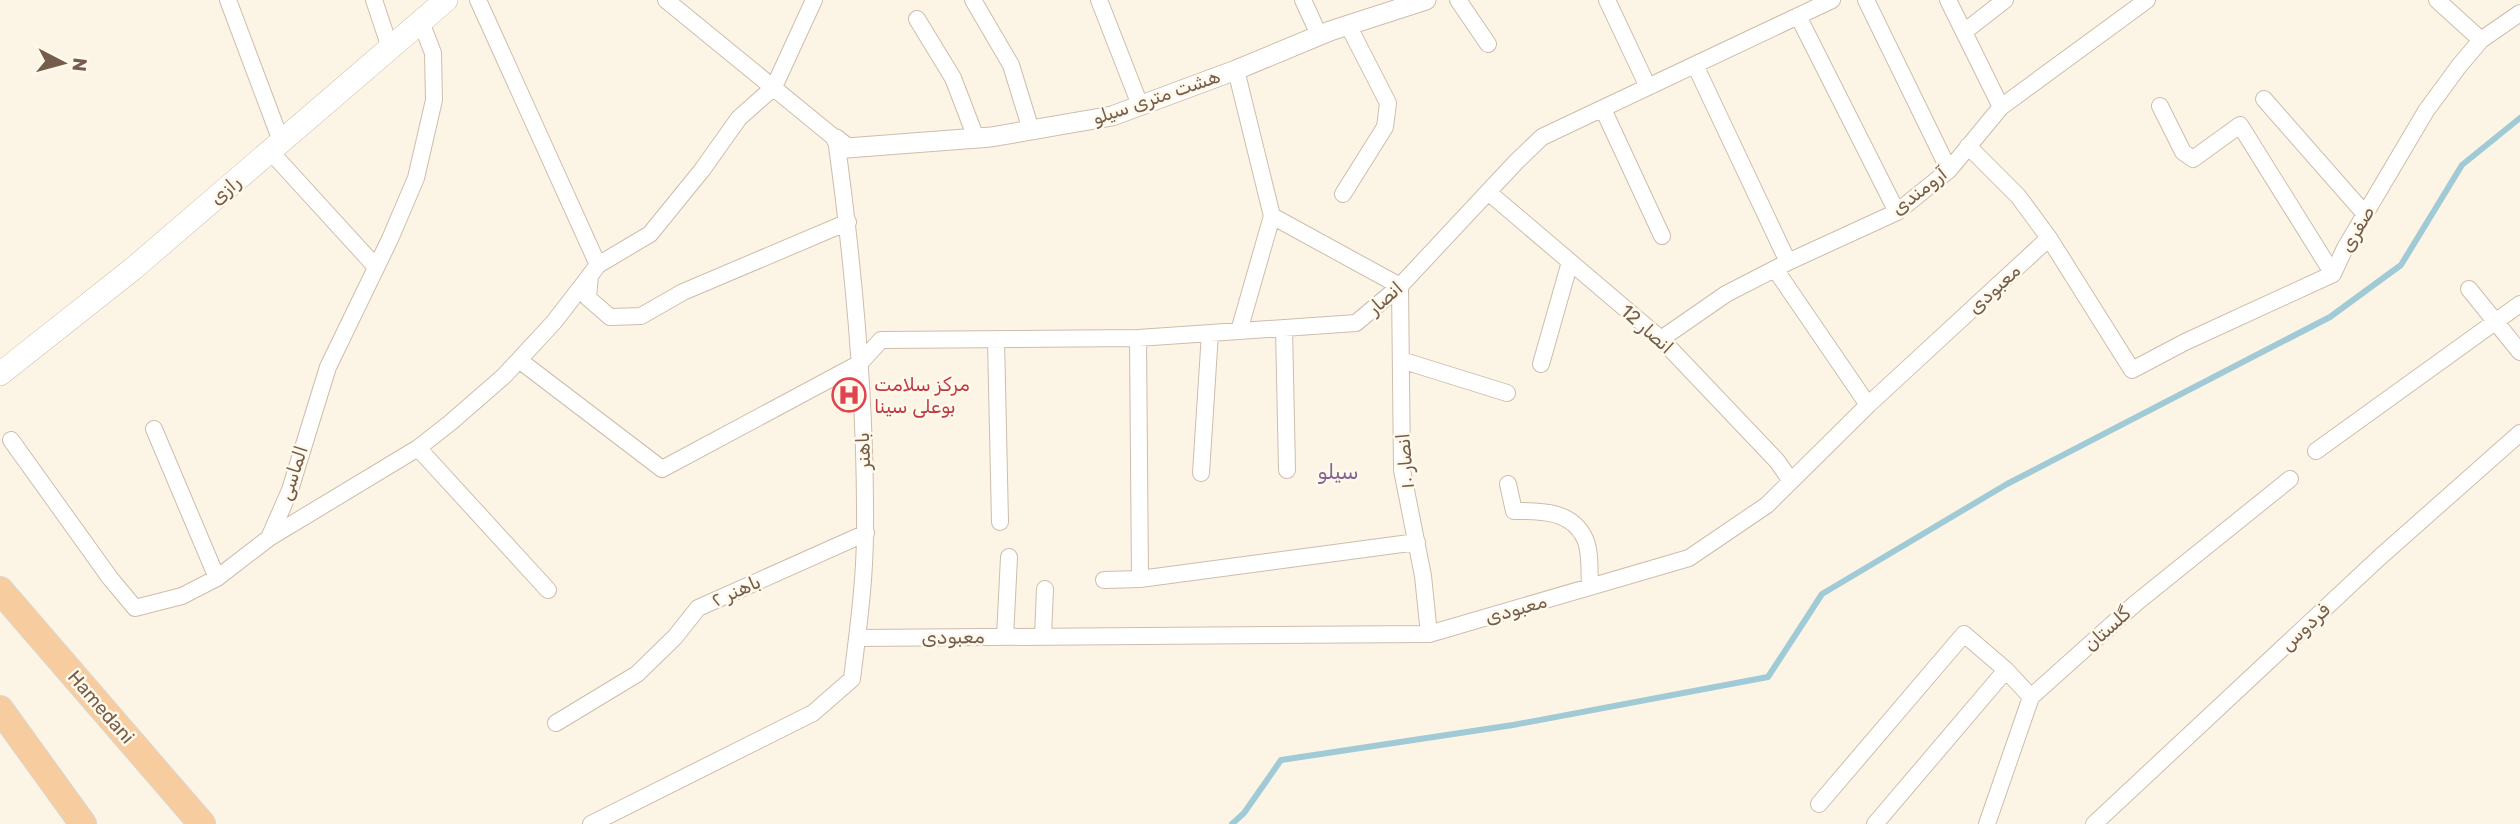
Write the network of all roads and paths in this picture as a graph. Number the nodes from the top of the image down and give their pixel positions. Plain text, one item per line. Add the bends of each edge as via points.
1 (228, 0) edge
2 (374, 0) edge
3 (446, 0) edge
4 (478, 0) edge
5 (666, 0) edge
6 (814, 0) edge
7 (973, 0) edge
8 (1099, 0) edge
9 (1303, 0) edge
10 (1426, 0) edge
11 (1458, 0) edge
12 (1607, 0) edge
13 (1832, 0) edge
14 (1866, 0) edge
15 (1948, 0) edge
16 (2005, 0) edge
17 (2147, 0) edge
18 (2437, 0) edge
19 (1393, 5) edge
20 (2520, 13) edge
21 (1798, 16) junction
22 (917, 19) dead end
23 (421, 22) junction
24 (1348, 25) junction
25 (1964, 32) junction
26 (1320, 35) junction
27 (2481, 40) junction
28 (1488, 44) dead end
29 (390, 48) junction
30 (1695, 65) junction
31 (1236, 70) junction
32 (774, 87) junction
33 (1648, 87) junction
34 (2263, 99) dead end
35 (1140, 105) junction
36 (2160, 106) dead end
37 (2001, 107) junction
38 (1603, 108) junction
39 (1031, 130) junction
40 (976, 138) junction
41 (836, 139) junction
42 (276, 146) junction
43 (1968, 146) junction
44 (1949, 170) junction
45 (1488, 192) junction
46 (1343, 194) dead end
47 (1897, 212) junction
48 (2365, 214) junction
49 (1272, 216) junction
50 (848, 222) junction
51 (1662, 236) dead end
52 (2049, 238) junction
53 (1570, 262) junction
54 (1782, 266) junction
55 (376, 267) junction
56 (594, 270) junction
57 (2333, 274) junction
58 (1400, 286) junction
59 (2469, 289) dead end
60 (2520, 304) edge
61 (2496, 322) junction
62 (1284, 328) junction
63 (1239, 331) junction
64 (1210, 333) junction
65 (1138, 338) junction
66 (996, 339) junction
67 (1661, 339) junction
68 (2520, 352) edge
69 (519, 360) junction
70 (1401, 360) junction
71 (860, 363) junction
72 (1541, 364) dead end
73 (0, 374) edge
74 (1507, 393) dead end
75 (1868, 405) junction
76 (155, 429) dead end
77 (2520, 433) edge
78 (10, 440) dead end
79 (418, 447) junction
80 (2316, 451) dead end
81 (1287, 470) dead end
82 (1201, 472) dead end
83 (2290, 479) dead end
84 (1791, 481) junction
85 (1508, 484) dead end
86 (1000, 522) dead end
87 (866, 533) junction
88 (269, 538) junction
89 (1416, 542) junction
90 (1009, 557) dead end
91 (217, 579) junction
92 (1140, 579) junction
93 (1104, 580) dead end
94 (1590, 587) junction
95 (1045, 589) dead end
96 (0, 590) edge
97 (548, 590) dead end
98 (1429, 634) junction
99 (1043, 636) junction
100 (1005, 637) junction
101 (857, 638) junction
102 (2006, 670) junction
103 (2031, 697) junction
104 (0, 709) edge
105 (556, 723) dead end
106 (151, 766) junction
107 (1819, 804) dead end
108 (83, 824) edge
109 (180, 824) edge
110 (202, 824) edge
111 (591, 824) edge
112 (1875, 824) edge
113 (1987, 824) edge
114 (2094, 824) edge

1 - 42 street
2 - 29 street
3 - 23 main road, رازی
4 - 56 street
5 - 32 street
6 - 32 street
7 - 39 street via 1011,65
8 - 35 street
9 - 26 street
10 - 19 street, هشت متری سیلو
11 - 28 street
12 - 33 street
13 - 21 street, انصار
14 - 44 street
15 - 25 street
16 - 25 street
17 - 37 street, آرومندی
18 - 27 street
19 - 24 street, هشت متری سیلو
20 - 27 street, صفری
21 - 30 street, انصار
21 - 47 street
22 - 40 street via 953,78
23 - 29 main road, رازی
23 - 55 street, الماسی via 433,54 434,100 416,178
24 - 26 street, هشت متری سیلو
24 - 46 street via 1388,103 1385,127
25 - 37 street
26 - 31 street, هشت متری سیلو
27 - 48 street, صفری via 2426,111
29 - 42 main road, رازی
30 - 33 street, انصار
30 - 54 street
31 - 35 street, هشت متری سیلو
31 - 49 street
32 - 41 street
32 - 56 street via 740,118 650,234
33 - 38 street, انصار
34 - 48 street
35 - 39 street, هشت متری سیلو via 1112,116
36 - 57 street via 2183,152 2193,159 2240,125
37 - 43 street, آرومندی
38 - 45 street, انصار via 1542,137
38 - 51 street
39 - 40 street, هشت متری سیلو
40 - 41 street, هشت متری سیلو via 847,148
41 - 50 street, باهنر
42 - 55 street
42 - 73 main road, رازی via 134,268
43 - 44 street, آرومندی
43 - 52 street via 2018,196
44 - 47 street, آرومندی
45 - 53 street, انصار 12
45 - 58 street, انصار
47 - 54 street, آرومندی
48 - 57 street, صفری
49 - 58 street
49 - 63 street
50 - 56 street via 683,292 641,316 610,317 588,298
50 - 71 street, باهنر
52 - 57 street, صفری via 2132,370
52 - 75 street, معبودی
53 - 67 street, انصار 12
53 - 72 street
54 - 67 street, آرومندی via 1726,294
54 - 75 street
55 - 88 street, الماسی via 328,367 290,490
56 - 69 street
58 - 62 street, انصار via 1356,323
58 - 70 street, انصار ۱۰
59 - 61 street
60 - 61 street
61 - 68 street
61 - 80 street
62 - 63 street, انصار
62 - 81 street
63 - 64 street, انصار
64 - 65 street, انصار
64 - 82 street
65 - 66 street, انصار
65 - 92 street
66 - 71 street, انصار via 881,340
66 - 86 street
67 - 84 street, انصار 12
69 - 71 street, انصار via 662,468
69 - 79 street
70 - 74 street
70 - 89 street, انصار ۱۰ via 1402,470
71 - 87 street, باهنر
75 - 84 street, معبودی
76 - 91 street
77 - 114 street, فردوس
78 - 91 street, الماسی via 135,608 182,596
79 - 88 street
79 - 97 street
83 - 103 street, گلستان via 2136,603
84 - 94 street, معبودی via 1767,505 1689,558
85 - 94 street via 1514,511 1549,511 1575,523 1586,540
87 - 101 street, باهنر
87 - 105 street, باهنر ۲ via 698,608 637,674
88 - 91 street, الماسی
89 - 92 street
89 - 98 street, انصار ۱۰
90 - 100 street
92 - 93 street
94 - 98 street, معبودی
95 - 99 street
96 - 106 highway, Hamedani
98 - 99 street, معبودی
99 - 100 street, معبودی
100 - 101 street, معبودی
101 - 111 street, باهنر via 852,679 813,713
102 - 103 street
102 - 107 street via 1964,634
102 - 112 street
103 - 113 street, گلستان
104 - 108 highway
106 - 109 highway
106 - 110 highway, Hamedani

